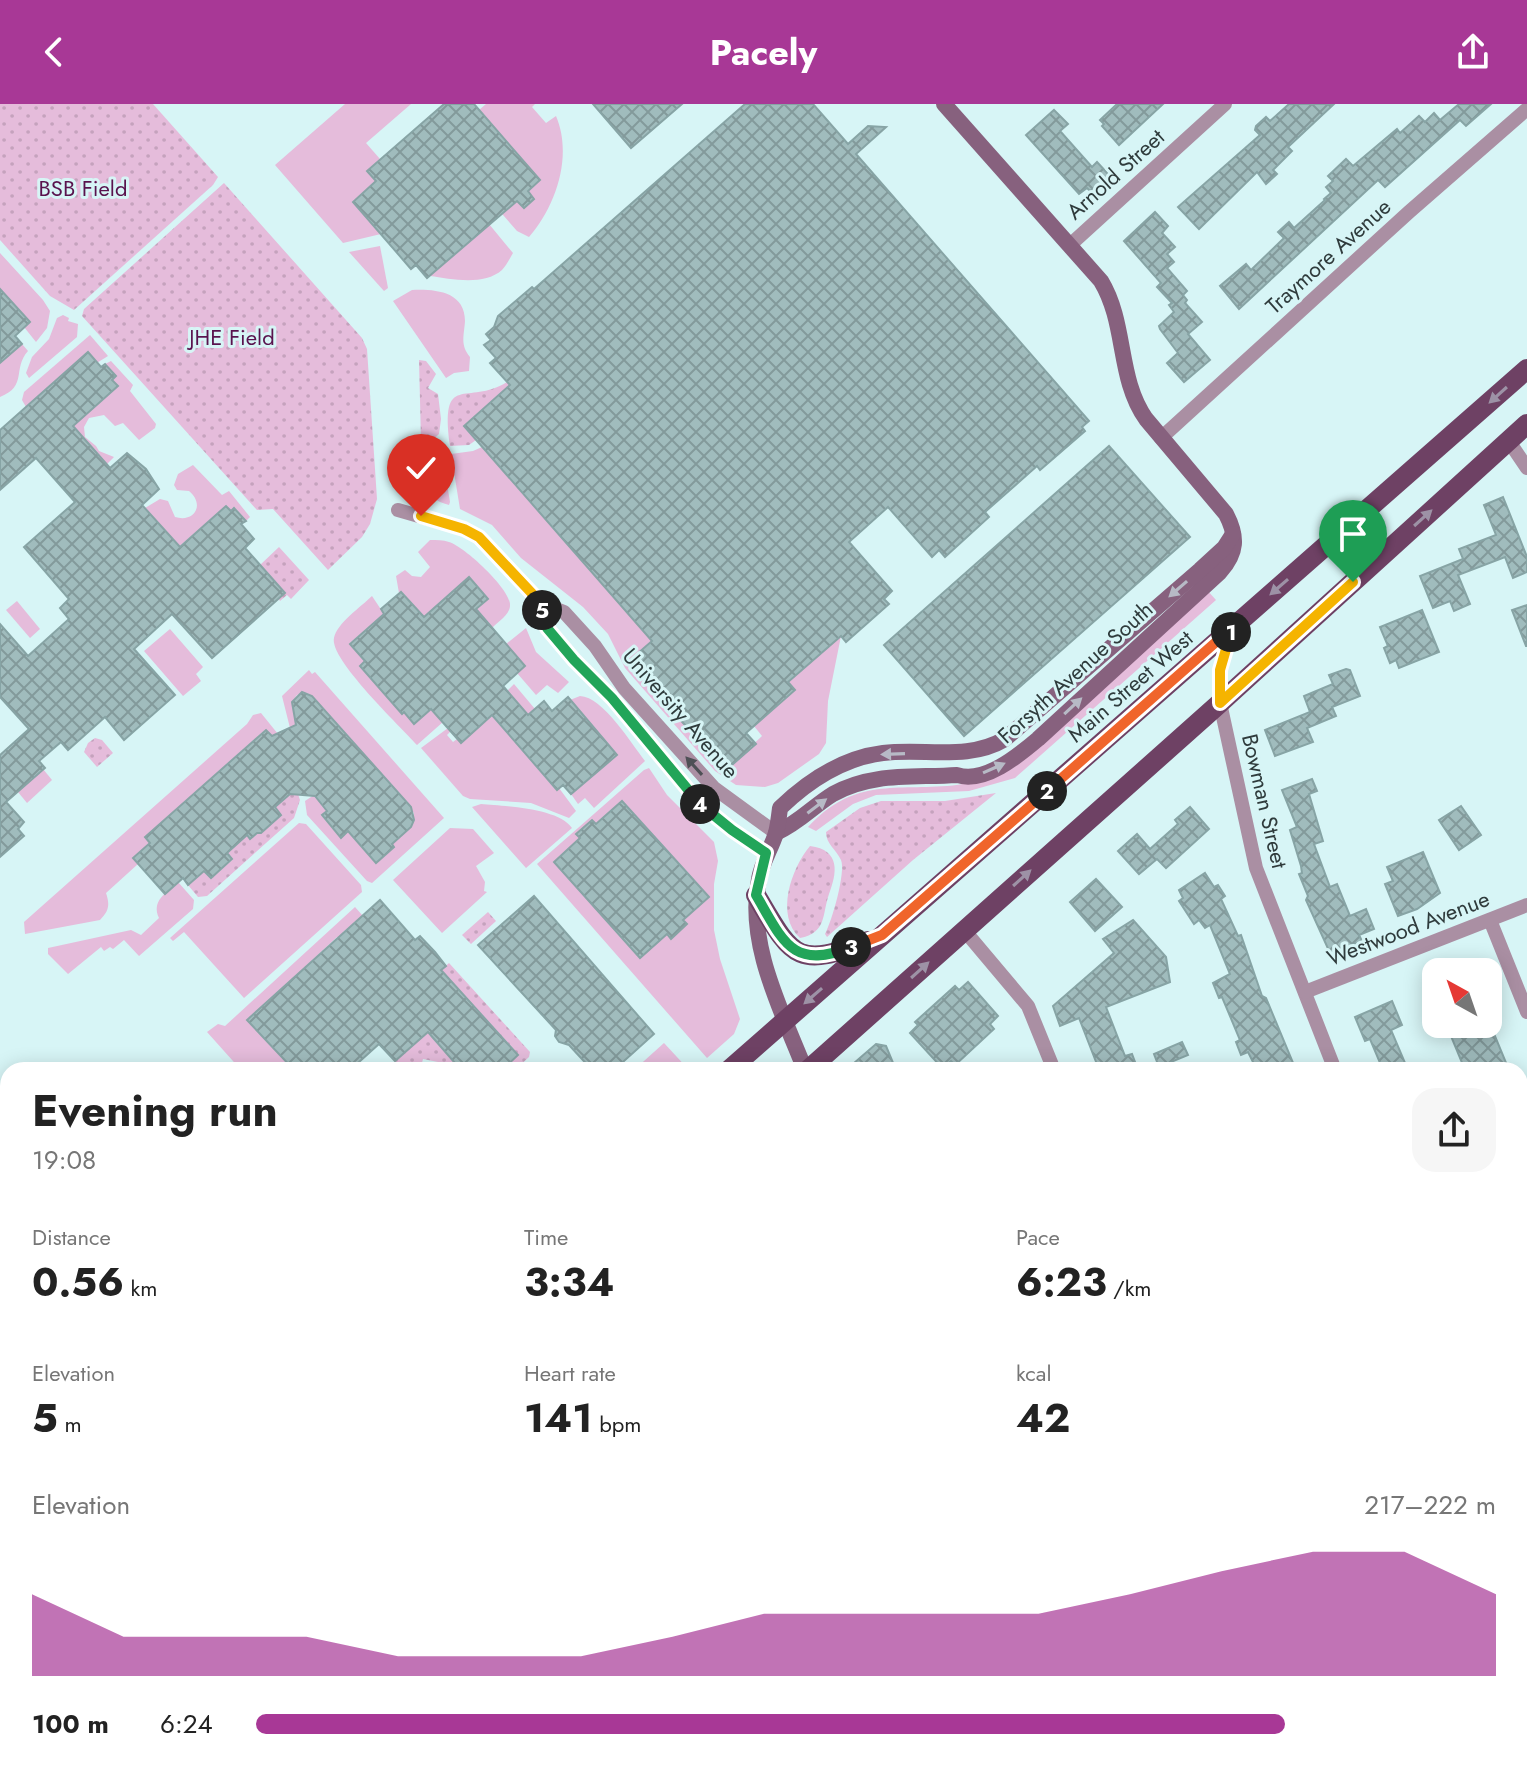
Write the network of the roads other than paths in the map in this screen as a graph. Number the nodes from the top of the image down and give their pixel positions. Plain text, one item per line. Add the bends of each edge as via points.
1 (944, 104) edge
2 (1225, 104) edge
3 (1527, 109) edge
4 (1070, 245) junction
5 (1527, 369) edge
6 (1527, 424) edge
7 (1161, 438) junction
8 (1508, 440) junction
9 (1527, 468) edge
10 (398, 510) dead end
11 (1233, 531) junction
12 (541, 603) junction
13 (1233, 627) junction
14 (1220, 703) junction
15 (776, 833) junction
16 (766, 853) junction
17 (756, 895) junction
18 (1527, 905) edge
19 (1490, 920) junction
20 (964, 930) junction
21 (882, 935) junction
22 (1305, 992) junction
23 (1527, 1012) edge
24 (786, 1020) junction
25 (738, 1062) edge
26 (804, 1062) edge
27 (816, 1062) edge
28 (1051, 1062) edge
29 (1332, 1062) edge

1 - 4 street
2 - 4 street, Arnold Street
3 - 7 street, Traymore Avenue
4 - 7 street via 1112,301 1132,393
5 -> 13 main road, Main Street West
6 - 8 main road
7 - 11 street via 1215,499
8 - 9 street
14 -> 8 main road
10 - 12 street, University Avenue via 479,537
11 -> 15 street, Forsyth Avenue South via 1224,548 1200,570 1005,739 981,751 884,753 858,759 808,783 780,808
15 -> 11 street, Forsyth Avenue South via 861,782 897,776 966,778 1010,760 1220,572 1233,556
15 -> 12 street, University Avenue via 714,788 564,612
12 - 16 street, University Avenue via 547,628 698,802
13 - 14 street, Bowman Street via 1220,670
13 - 21 main road, Main Street West
20 -> 14 main road
14 - 22 street, Bowman Street via 1256,868
15 - 16 street
16 - 17 street
17 - 21 main road via 788,945 806,956 834,954
17 - 24 street via 758,935
18 - 19 street, Westwood Avenue
19 - 22 street, Westwood Avenue
19 - 23 street
27 -> 20 main road
20 - 28 street via 1028,1006
21 -> 24 main road, Main Street West
22 - 29 street, Bowman Street
24 - 25 main road, Main Street West
24 - 26 street

